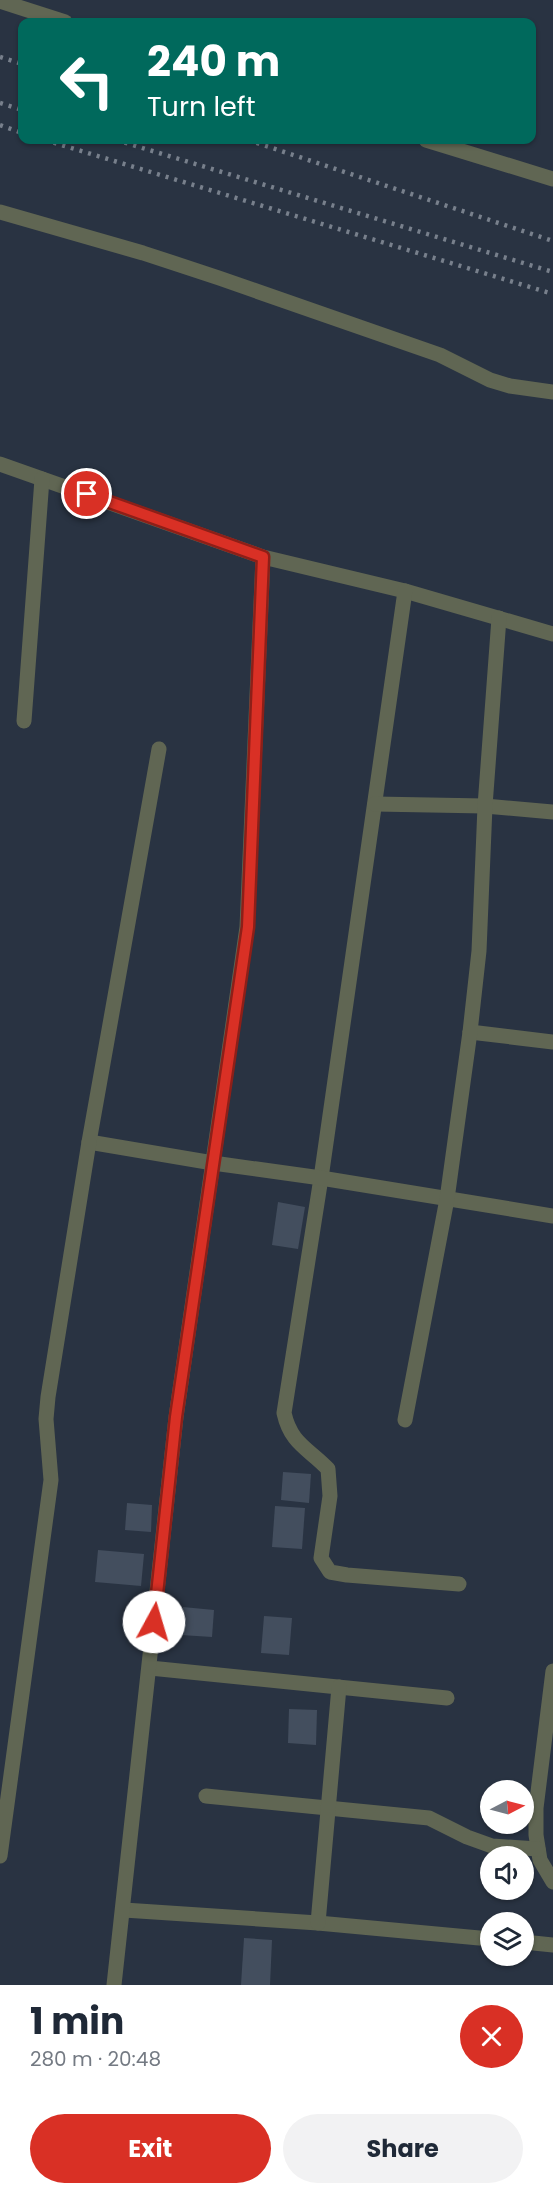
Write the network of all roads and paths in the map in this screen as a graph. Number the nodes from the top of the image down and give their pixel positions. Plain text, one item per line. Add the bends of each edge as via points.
1 (0, 2) edge
2 (51, 18) edge
3 (439, 144) edge
4 (553, 179) edge
5 (0, 212) edge
6 (553, 392) edge
7 (0, 464) edge
8 (42, 479) junction
9 (263, 557) junction
10 (405, 591) junction
11 (500, 618) junction
12 (553, 634) edge
13 (24, 720) dead end
14 (159, 749) dead end
15 (375, 804) junction
16 (485, 806) junction
17 (553, 812) edge
18 (470, 1032) junction
19 (553, 1042) edge
20 (89, 1142) junction
21 (213, 1163) junction
22 (321, 1178) junction
23 (447, 1199) junction
24 (553, 1216) edge
25 (405, 1420) dead end
26 (459, 1584) dead end
27 (150, 1668) junction
28 (553, 1671) edge
29 (339, 1687) junction
30 (447, 1698) dead end
31 (207, 1796) dead end
32 (328, 1808) junction
33 (538, 1849) junction
34 (0, 1856) edge
35 (553, 1882) edge
36 (124, 1910) junction
37 (318, 1923) junction
38 (480, 1938) edge
39 (534, 1943) edge
40 (553, 1945) edge
41 (114, 1985) edge

1 - 2 street
3 - 4 street
5 - 6 street via 230,282 440,355 490,380
7 - 8 street
8 - 9 street
8 - 13 street
9 - 10 street
9 - 21 street via 248,927
10 - 11 street
10 - 15 street
11 - 12 street
11 - 16 street
14 - 20 street
15 - 16 street
15 - 22 street
16 - 17 street
16 - 18 street via 479,951
18 - 19 street
18 - 23 street
20 - 21 street
20 - 34 street via 48,1397 51,1480
21 - 22 street
21 - 27 street via 176,1417
22 - 23 street
22 - 26 street via 284,1413 295,1440 328,1469 330,1496 321,1558 330,1572
23 - 24 street
23 - 25 street
27 - 29 street
27 - 36 street
28 - 33 street via 536,1808
29 - 30 street
29 - 32 street
31 - 32 street
32 - 33 street via 429,1818 492,1846
32 - 37 street
33 - 35 street
36 - 37 street
36 - 41 street
37 - 38 street
39 - 40 street

